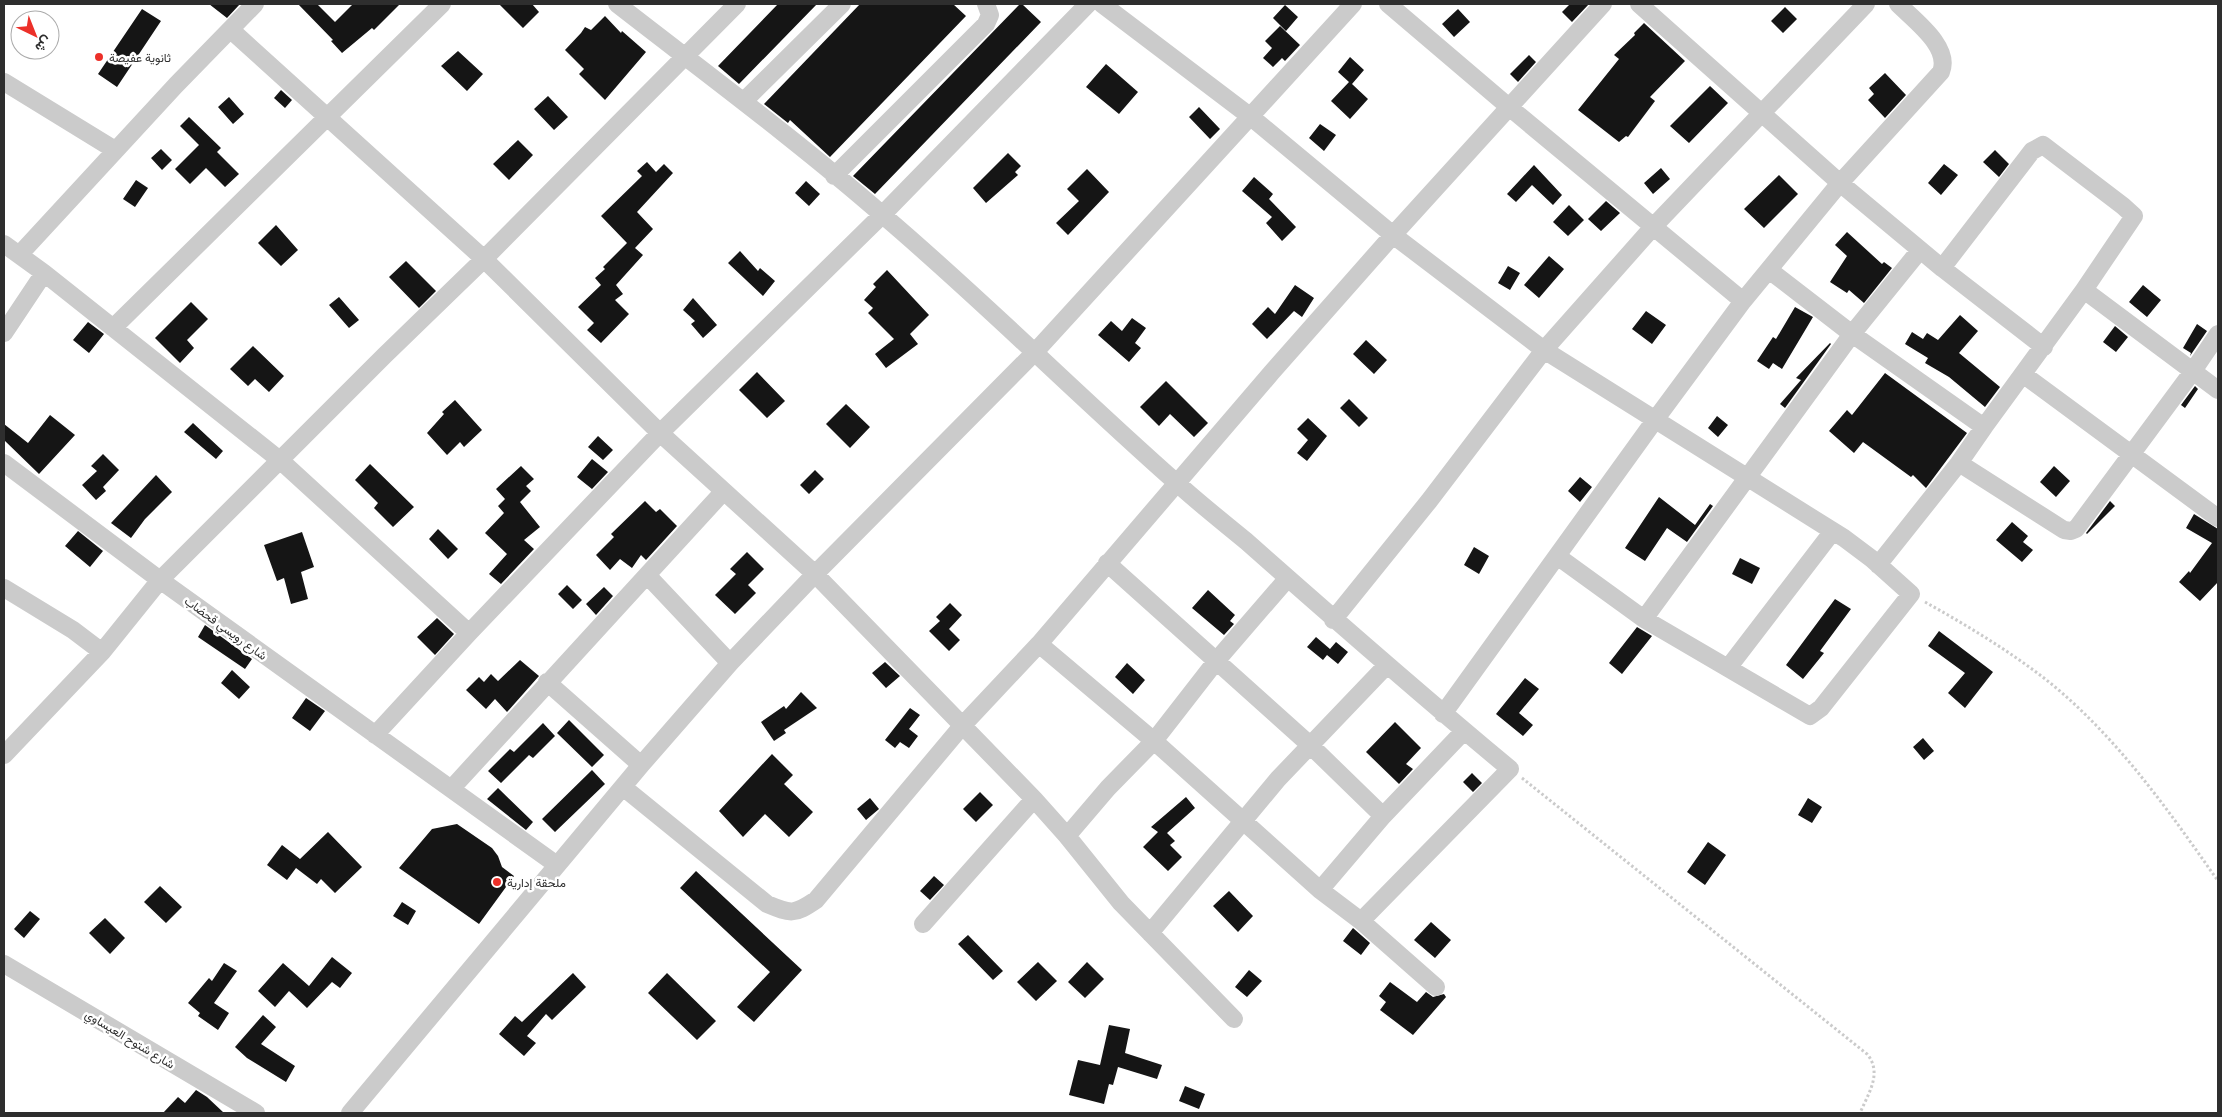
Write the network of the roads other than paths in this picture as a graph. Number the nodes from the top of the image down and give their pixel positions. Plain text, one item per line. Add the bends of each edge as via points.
1 (255, 4) edge
2 (442, 4) edge
3 (617, 4) edge
4 (737, 4) edge
5 (842, 4) edge
6 (986, 4) edge
7 (1088, 4) edge
8 (1102, 4) edge
9 (1353, 4) edge
10 (1388, 4) edge
11 (1603, 4) edge
12 (1639, 4) edge
13 (1866, 4) edge
14 (1898, 4) edge
15 (232, 30) junction
16 (684, 56) junction
17 (4, 82) edge
18 (744, 101) junction
19 (1509, 107) junction
20 (1761, 114) junction
21 (327, 116) junction
22 (1251, 117) junction
23 (115, 150) junction
24 (834, 176) junction
25 (1840, 183) junction
26 (883, 214) junction
27 (1653, 226) junction
28 (1393, 235) junction
29 (4, 244) edge
30 (1920, 250) junction
31 (19, 254) junction
32 (484, 259) junction
33 (1942, 268) junction
34 (1768, 270) junction
35 (44, 273) junction
36 (2084, 290) junction
37 (1743, 301) junction
38 (113, 328) junction
39 (4, 333) edge
40 (1852, 334) junction
41 (2218, 334) edge
42 (2044, 347) junction
43 (1544, 350) junction
44 (1035, 352) junction
45 (2193, 371) junction
46 (2024, 375) junction
47 (2218, 390) edge
48 (1655, 420) junction
49 (1984, 428) junction
50 (660, 433) junction
51 (2132, 454) junction
52 (281, 460) junction
53 (1959, 462) junction
54 (4, 463) edge
55 (1747, 478) junction
56 (1178, 484) junction
57 (723, 492) junction
58 (2218, 518) edge
59 (1833, 531) junction
60 (1557, 556) junction
61 (1107, 563) junction
62 (1878, 565) junction
63 (815, 574) junction
64 (646, 575) junction
65 (1287, 579) junction
66 (160, 580) junction
67 (4, 588) edge
68 (1644, 618) junction
69 (1334, 620) junction
70 (469, 633) junction
71 (1039, 644) junction
72 (102, 652) junction
73 (1217, 660) junction
74 (730, 663) junction
75 (1387, 665) junction
76 (1728, 668) junction
77 (547, 682) junction
78 (1443, 714) junction
79 (962, 726) junction
80 (1464, 731) junction
81 (375, 735) junction
82 (1154, 741) junction
83 (1310, 745) junction
84 (4, 755) edge
85 (641, 765) junction
86 (622, 787) junction
87 (452, 788) junction
88 (1034, 799) junction
89 (1383, 816) junction
90 (1244, 820) junction
91 (1067, 836) junction
92 (557, 865) junction
93 (1320, 890) junction
94 (1361, 921) junction
95 (923, 924) dead end
96 (1150, 933) junction
97 (4, 964) edge
98 (1436, 987) dead end
99 (1234, 1020) dead end
100 (256, 1113) edge
101 (350, 1113) edge

1 - 15 street
2 - 21 street
3 - 16 street
4 - 16 street
5 - 18 street
6 - 24 street via 990,14 986,24
7 - 26 street
8 - 22 street
9 - 22 street
10 - 19 street
11 - 19 street
12 - 20 street
13 - 20 street
14 - 25 street via 1940,48 1943,67 1938,77
15 - 21 street
15 - 23 street
16 - 18 street
16 - 32 street
17 - 23 street
18 - 24 street
19 - 27 street
19 - 28 street
20 - 25 street
20 - 27 street
21 - 32 street
21 - 38 street
22 - 28 street
22 - 44 street
23 - 31 street
24 - 26 street
25 - 30 street
25 - 34 street
26 - 44 street
26 - 50 street
27 - 37 street
27 - 43 street
28 - 43 street
28 - 56 street
29 - 31 street
30 - 33 street
30 - 40 street
31 - 35 street
32 - 50 street
32 - 52 street
33 - 36 street via 2032,151 2043,145 2134,216
33 - 42 street
34 - 37 street
34 - 40 street
35 - 38 street
35 - 39 street
36 - 42 street
36 - 45 street
37 - 48 street
38 - 52 street
40 - 49 street
40 - 55 street
41 - 45 street
42 - 46 street
43 - 48 street
43 - 69 street
44 - 56 street
44 - 63 street
45 - 47 street
45 - 51 street
46 - 49 street
46 - 51 street
48 - 55 street
48 - 60 street
49 - 53 street
50 - 57 street
50 - 70 street
51 - 53 street via 2079,526 2069,531
51 - 58 street
52 - 66 street
52 - 70 street
53 - 62 street
54 - 66 street, شارع رويسي قحضاب
55 - 59 street
55 - 68 street
56 - 61 street
56 - 65 street
57 - 63 street
57 - 64 street
59 - 62 street
59 - 76 street
60 - 68 street
60 - 78 street
61 - 71 street
61 - 73 street
62 - 76 street via 1911,594 1814,715
63 - 74 street
63 - 79 street
64 - 74 street
64 - 77 street
65 - 69 street
65 - 73 street
66 - 72 street
66 - 81 street, شارع رويسي قحضاب
67 - 72 street via 73,630
68 - 76 street
69 - 75 street
70 - 81 street
71 - 79 street
71 - 82 street
72 - 84 street
73 - 82 street
73 - 83 street
74 - 85 street
75 - 78 street
75 - 83 street
77 - 85 street
77 - 87 street
78 - 80 street
79 - 86 street via 816,900 799,912 784,911 767,904
79 - 88 street
80 - 89 street
80 - 94 street via 1510,769
81 - 87 street, شارع رويسي قحضاب
82 - 90 street
82 - 91 street
83 - 89 street
83 - 90 street
85 - 86 street
86 - 92 street
87 - 92 street, شارع رويسي قحضاب
88 - 91 street
88 - 95 street
89 - 93 street
90 - 93 street
90 - 96 street
91 - 96 street via 1121,903
92 - 101 street
93 - 94 street
94 - 98 street
96 - 99 street
97 - 100 street, شارع شتوح العيساوي

